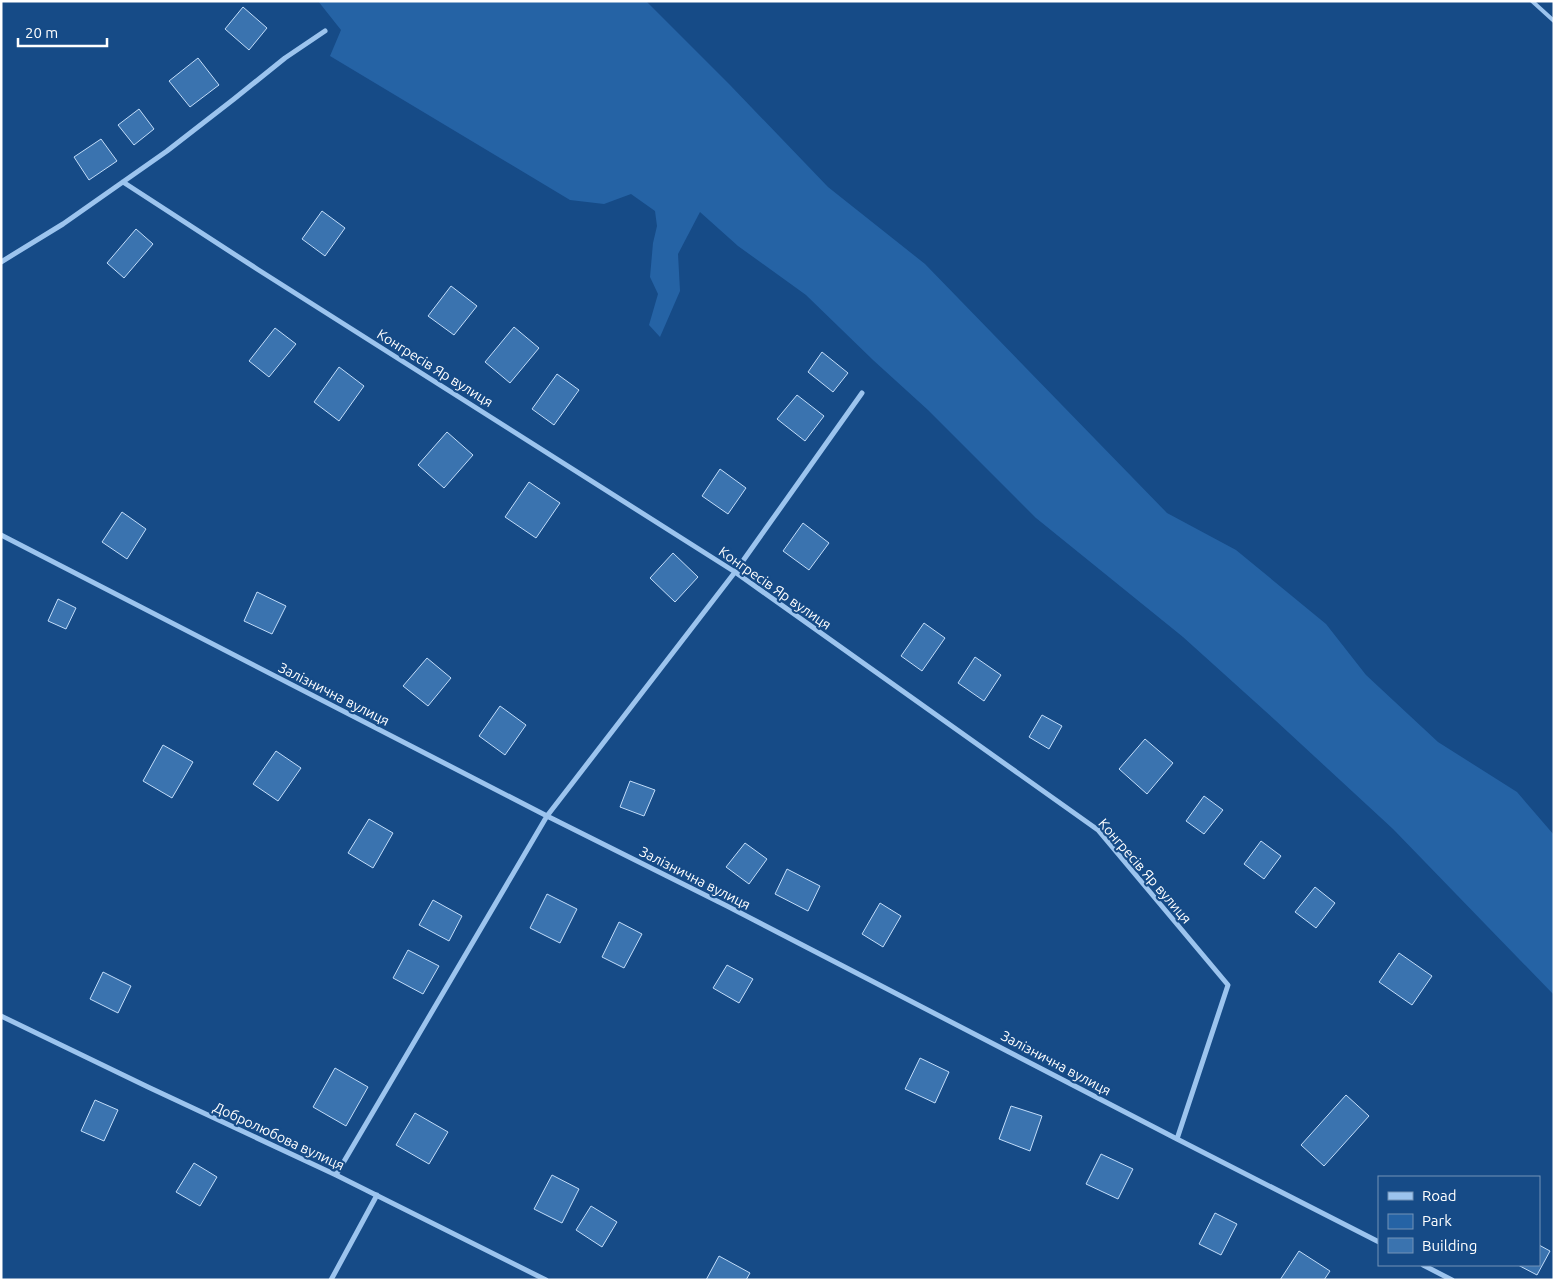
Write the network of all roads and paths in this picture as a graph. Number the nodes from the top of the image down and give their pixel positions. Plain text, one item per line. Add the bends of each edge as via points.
1 (1532, 1) edge
2 (1554, 21) edge
3 (325, 31) dead end
4 (123, 182) junction
5 (1, 262) edge
6 (862, 393) dead end
7 (1, 535) edge
8 (734, 572) junction
9 (547, 816) junction
10 (1, 1016) edge
11 (1177, 1139) junction
12 (336, 1175) junction
13 (377, 1195) junction
14 (1378, 1241) edge
15 (1425, 1266) edge
16 (331, 1280) edge
17 (546, 1280) edge
18 (1452, 1280) edge

1 - 2 lane
3 - 4 street
4 - 5 street
4 - 8 street, Конгресів Яр вулиця
6 - 8 street
7 - 9 street, Залізнична вулиця
8 - 9 street
8 - 11 street, Конгресів Яр вулиця via 1098,830 1228,984
9 - 11 street, Залізнична вулиця
9 - 12 street
10 - 12 street, Добролюбова вулиця
11 - 14 street, Залізнична вулиця
12 - 13 street, Добролюбова вулиця
13 - 16 street
13 - 17 street, Добролюбова вулиця
15 - 18 street

